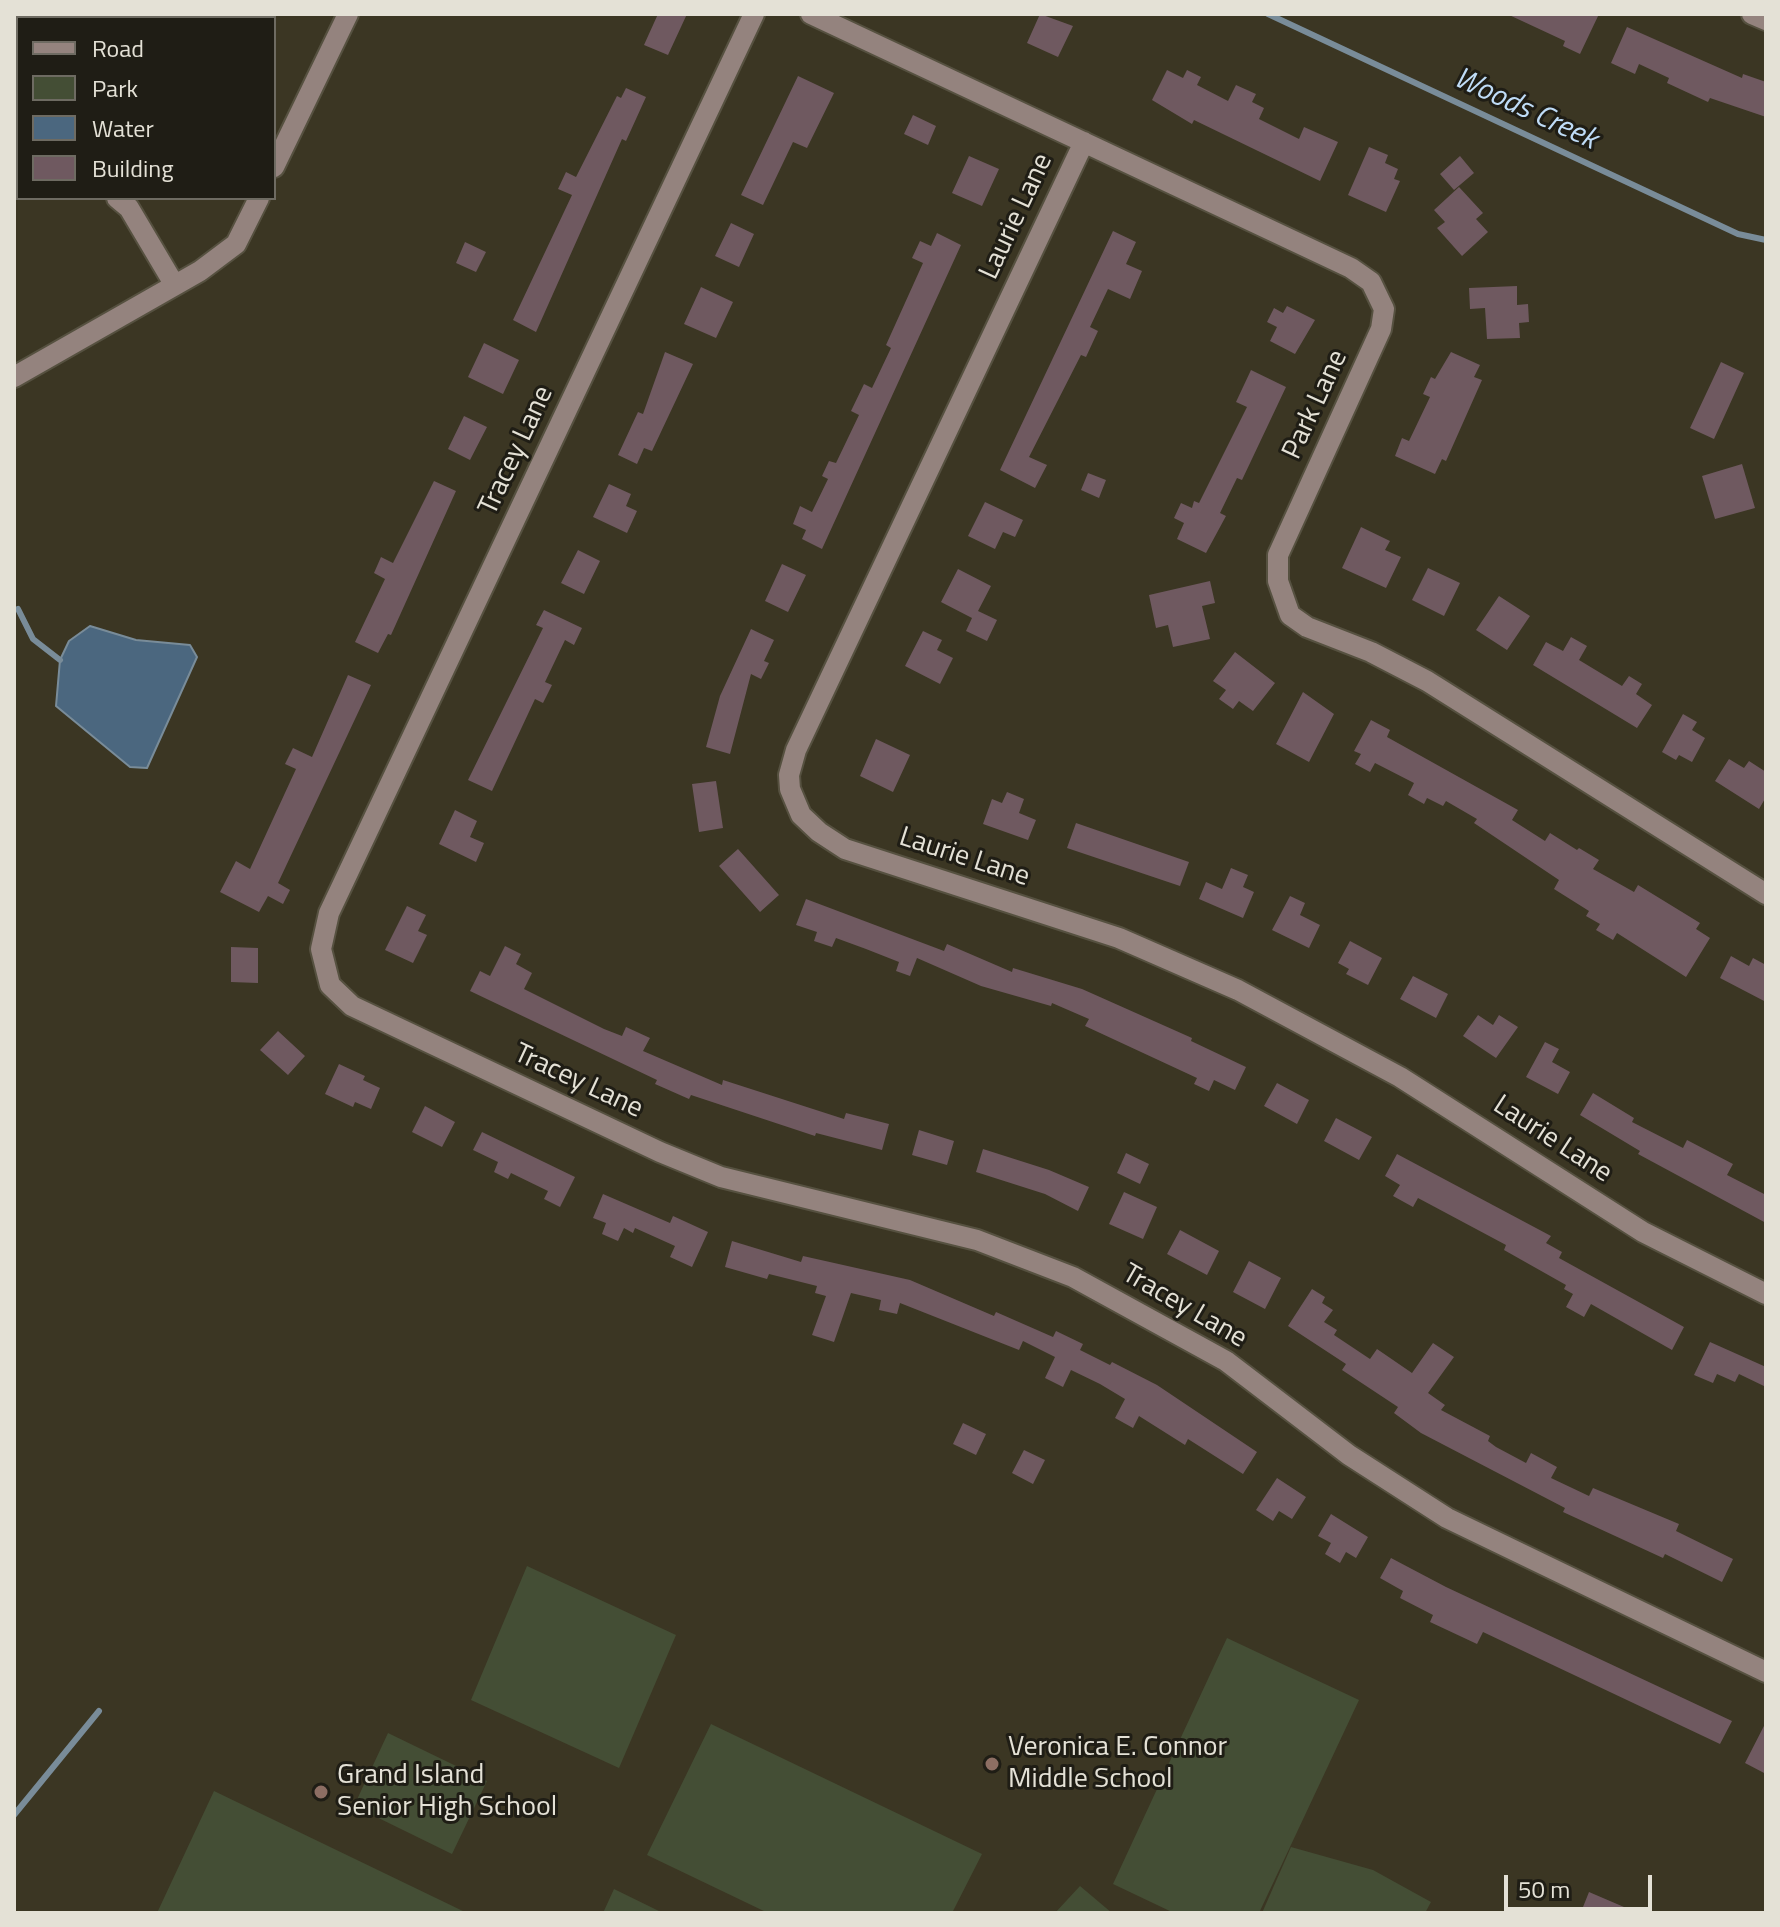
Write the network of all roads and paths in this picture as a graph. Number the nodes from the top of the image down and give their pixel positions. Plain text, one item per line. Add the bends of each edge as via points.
1 (348, 14) edge
2 (754, 14) edge
3 (811, 14) edge
4 (1752, 14) edge
5 (1766, 20) edge
6 (1084, 142) junction
7 (276, 163) edge
8 (119, 200) edge
9 (258, 200) edge
10 (174, 284) junction
11 (14, 377) edge
12 (1766, 894) edge
13 (1766, 1294) edge
14 (1766, 1672) edge

1 - 7 street
2 - 14 street, Tracey Lane via 329,913 321,949 330,985 352,1006 721,1177 977,1240 1073,1277 1226,1361 1349,1455 1447,1518
3 - 6 street, Park Lane
4 - 5 street
6 - 12 street, Park Lane via 1351,268 1371,282 1381,298 1384,317 1378,338 1278,555 1278,581 1290,615 1427,681
6 - 13 street, Laurie Lane via 796,750 790,789 801,815 845,849 1119,938 1238,990 1400,1077 1643,1232
8 - 10 street
9 - 10 street via 236,244
10 - 11 street

